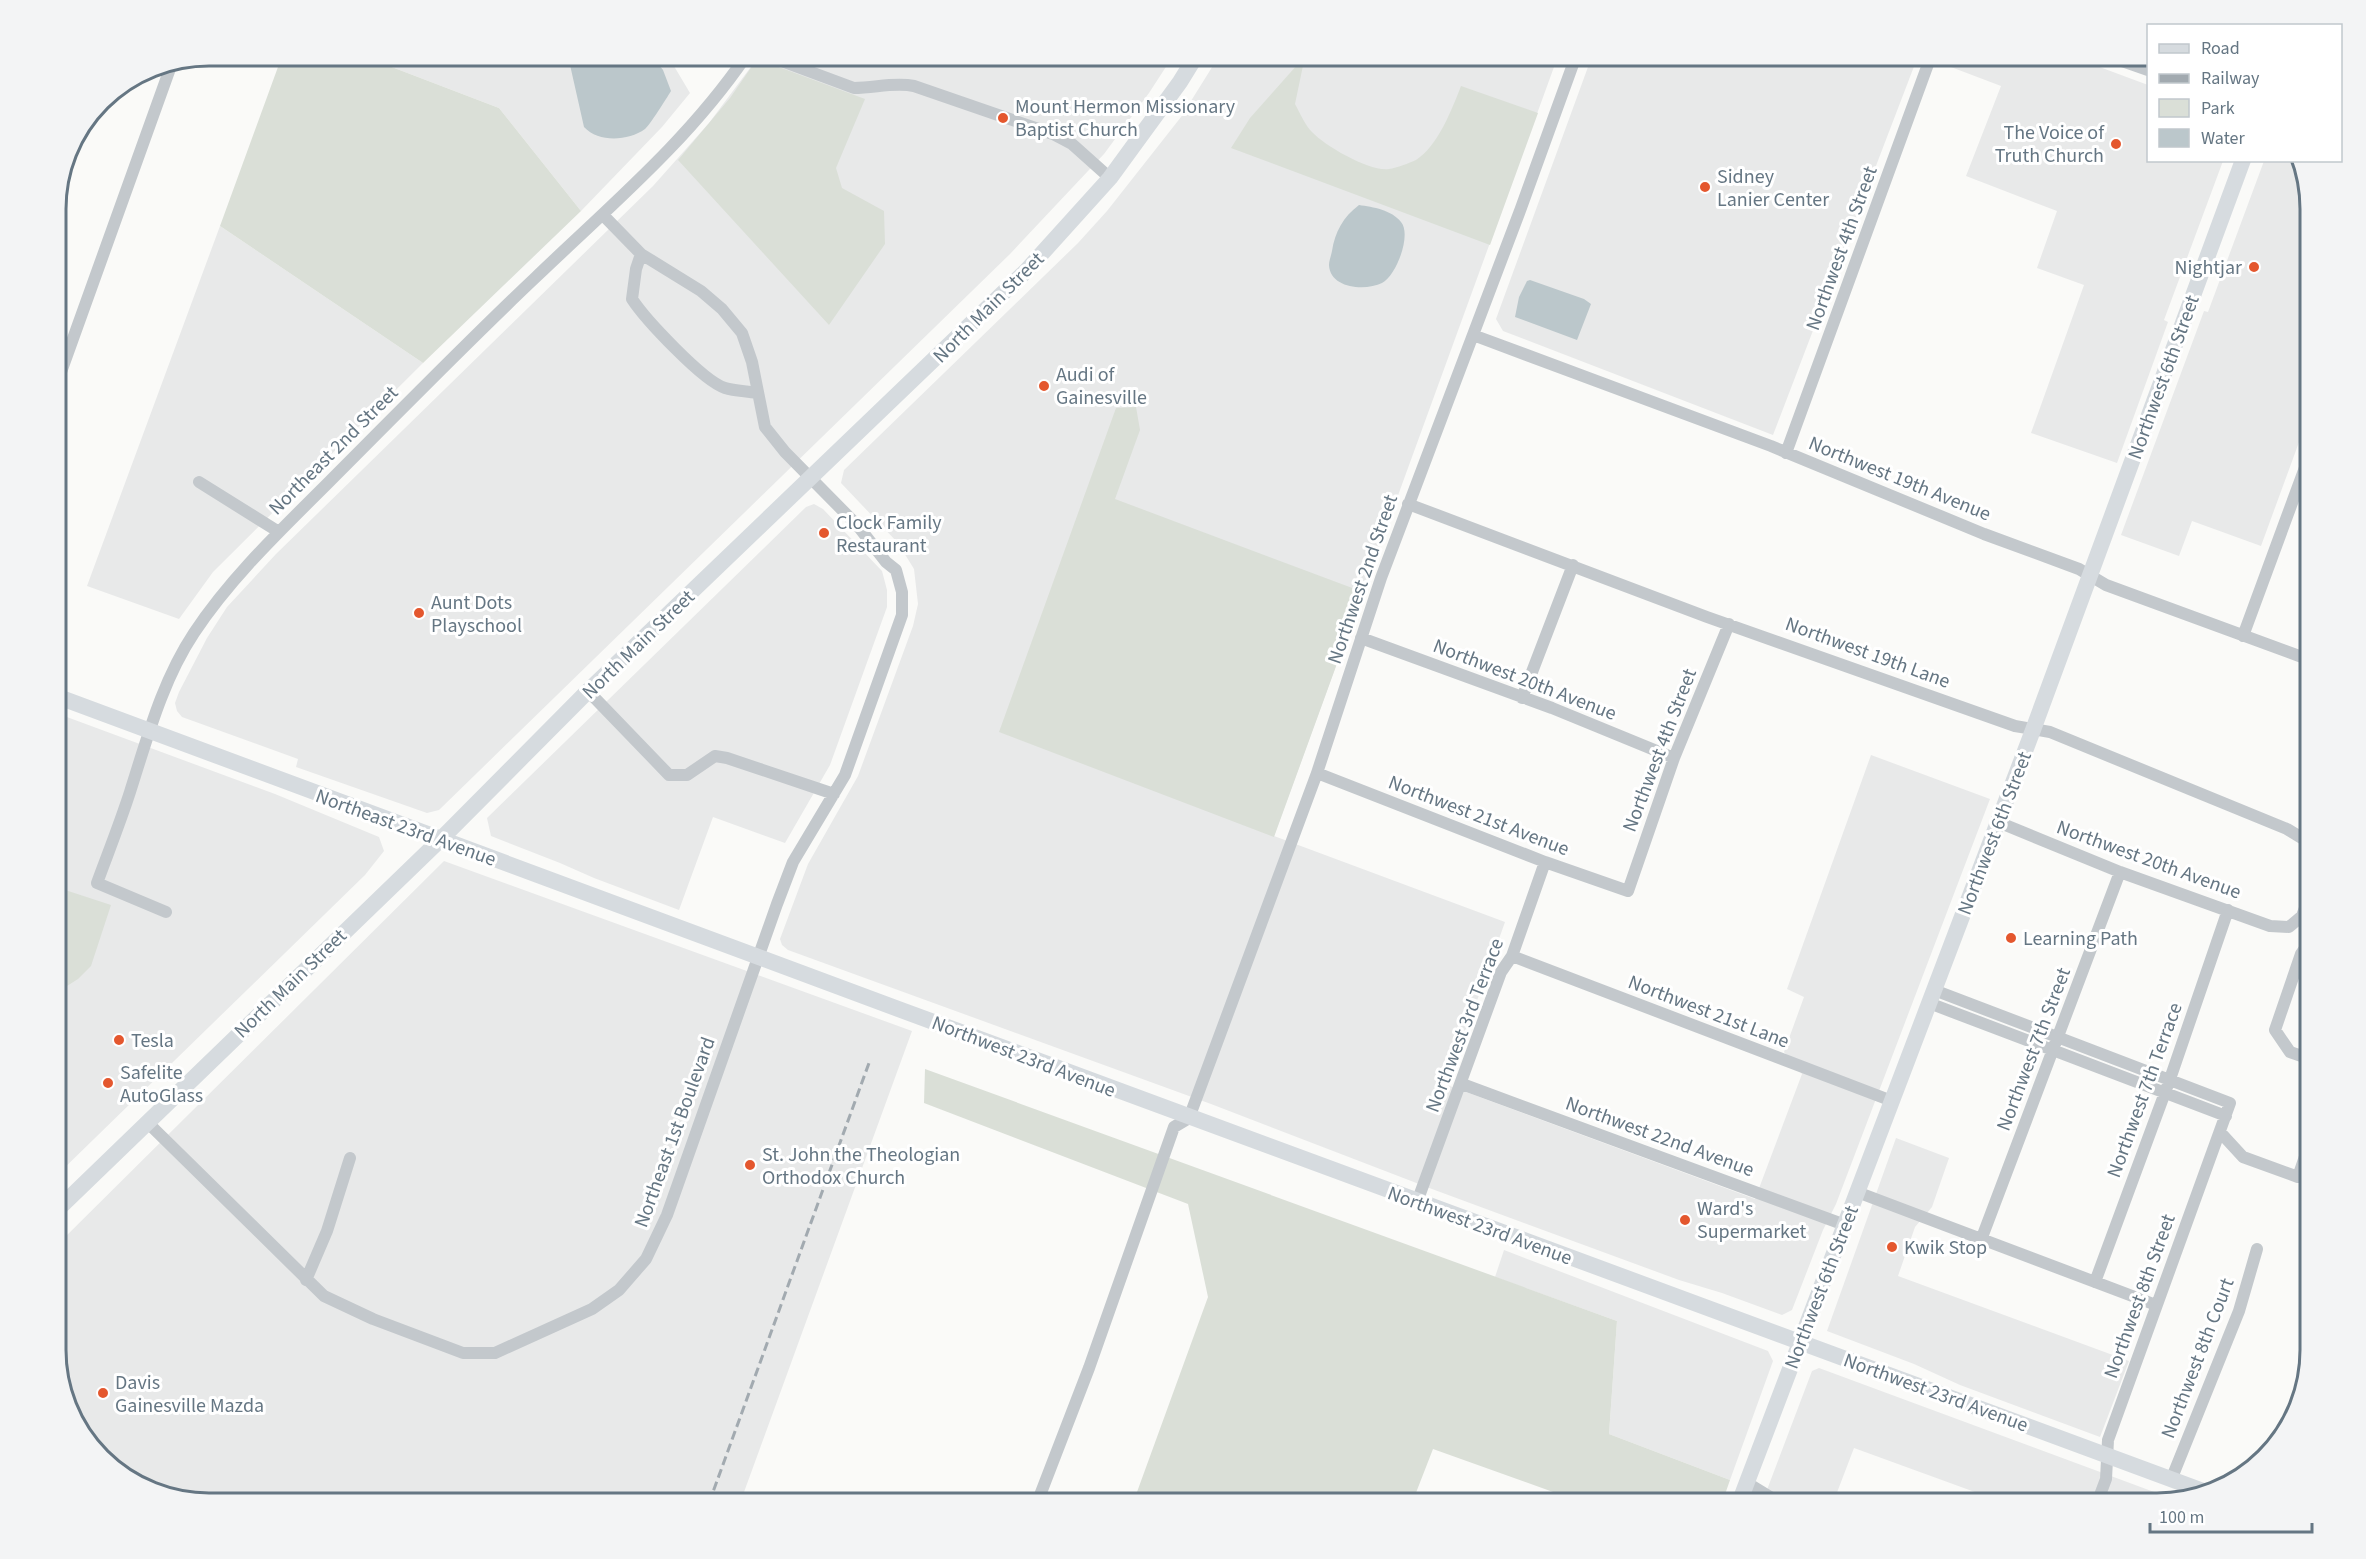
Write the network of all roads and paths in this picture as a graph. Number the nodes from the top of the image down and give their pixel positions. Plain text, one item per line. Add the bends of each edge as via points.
1 (739, 66) edge
2 (793, 66) edge
3 (1190, 66) edge
4 (1572, 66) edge
5 (1927, 66) edge
6 (169, 72) edge
7 (2242, 162) edge
8 (1110, 178) junction
9 (603, 215) junction
10 (641, 254) junction
11 (1473, 335) junction
12 (66, 358) edge
13 (757, 393) junction
14 (1786, 453) junction
15 (811, 478) junction
16 (2300, 481) edge
17 (199, 482) dead end
18 (1408, 504) junction
19 (279, 532) junction
20 (1573, 565) junction
21 (2090, 574) junction
22 (1729, 624) junction
23 (2243, 636) junction
24 (1361, 638) junction
25 (2300, 656) edge
26 (588, 691) junction
27 (1522, 698) junction
28 (66, 700) edge
29 (2033, 730) junction
30 (148, 731) junction
31 (1674, 758) junction
32 (1317, 773) junction
33 (834, 794) junction
34 (1998, 822) junction
35 (2300, 837) edge
36 (441, 839) junction
37 (1545, 862) junction
38 (2120, 872) junction
39 (1628, 891) joint
40 (2228, 910) junction
41 (166, 912) dead end
42 (2300, 918) edge
43 (1512, 956) junction
44 (757, 957) junction
45 (2300, 957) edge
46 (1932, 997) junction
47 (2058, 1038) junction
48 (2054, 1051) junction
49 (2300, 1056) edge
50 (2170, 1079) junction
51 (1462, 1084) junction
52 (2165, 1093) junction
53 (1892, 1101) junction
54 (2226, 1116) junction
55 (1189, 1118) junction
56 (148, 1123) junction
57 (2220, 1132) junction
58 (350, 1158) dead end
59 (2300, 1171) edge
60 (1857, 1192) junction
61 (66, 1201) edge
62 (1417, 1202) junction
63 (1845, 1225) junction
64 (1981, 1240) junction
65 (2257, 1249) dead end
66 (306, 1280) junction
67 (2095, 1282) junction
68 (2156, 1305) junction
69 (1801, 1342) junction
70 (2107, 1456) junction
71 (2171, 1480) junction
72 (1747, 1483) junction
73 (2193, 1488) edge
74 (1041, 1493) edge
75 (1743, 1493) edge
76 (1764, 1493) edge
77 (2101, 1493) edge

1 - 9 street, Northeast 2nd Street via 689,130
2 - 8 street via 854,88 899,83 914,86 1053,134 1072,144
3 - 8 main road, North Main Street
4 - 11 street, Northwest 2nd Street
5 - 14 street, Northwest 4th Street
6 - 12 street
7 - 21 main road, Northwest 6th Street
8 - 15 main road, North Main Street via 1026,272
9 - 10 street, Northeast 1st Boulevard
9 - 19 street, Northeast 2nd Street
10 - 13 street, Northeast 1st Boulevard via 701,291 722,309 742,333
10 - 13 street via 632,299 645,317 705,376 723,387
11 - 14 street, Northwest 19th Avenue
11 - 18 street, Northwest 2nd Street
13 - 15 street, Northeast 1st Boulevard via 765,428
14 - 21 street, Northwest 19th Avenue
15 - 26 main road, North Main Street
15 - 33 street, Northeast 1st Boulevard via 896,570 903,603 848,765
16 - 23 street
17 - 19 street
18 - 20 street, Northwest 19th Lane
18 - 24 street, Northwest 2nd Street
19 - 30 street, Northeast 2nd Street via 195,631 182,651
20 - 22 street, Northwest 19th Lane
20 - 27 street
21 - 23 street, Northwest 19th Avenue via 2106,585
21 - 29 main road, Northwest 6th Street
22 - 29 street, Northwest 19th Lane
22 - 31 street, Northwest 4th Street
23 - 25 street, Northwest 19th Avenue
24 - 27 street, Northwest 20th Avenue
24 - 32 street, Northwest 2nd Street
26 - 33 street via 669,775 687,775 715,756
26 - 36 main road, North Main Street
27 - 31 street, Northwest 20th Avenue
28 - 30 main road, Northeast 23rd Avenue
29 - 34 main road, Northwest 6th Street
29 - 35 street, Northwest 19th Lane via 2050,732
30 - 36 main road, Northeast 23rd Avenue
30 - 41 street, Northeast 2nd Street via 97,883
31 - 39 street, Northwest 4th Street
32 - 37 street, Northwest 21st Avenue
32 - 55 street, Northwest 2nd Street
33 - 44 street, Northeast 1st Boulevard via 793,861
34 - 38 street, Northwest 20th Avenue
34 - 46 main road, Northwest 6th Street
36 - 44 main road, Northeast 23rd Avenue
36 - 56 main road, North Main Street
37 - 39 street, Northwest 21st Avenue
37 - 43 street, Northwest 3rd Terrace
38 - 40 street, Northwest 20th Avenue
38 - 47 street, Northwest 7th Street
40 - 42 street, Northwest 20th Avenue via 2270,926 2289,927
40 - 50 street, Northwest 7th Terrace
43 - 51 street, Northwest 3rd Terrace via 1501,972
43 - 53 street, Northwest 21st Lane
44 - 55 main road, Northwest 23rd Avenue
44 - 66 street, Northeast 1st Boulevard via 667,1215 646,1259 620,1290 592,1309 495,1353 462,1353 373,1319 324,1296
45 - 49 street via 2275,1030 2290,1052
46 - 47 street
46 - 48 street
46 - 53 main road, Northwest 6th Street
47 - 48 street, Northwest 7th Street
47 - 50 street
48 - 52 street
48 - 64 street, Northwest 7th Street
50 - 52 street, Northwest 7th Terrace
50 - 54 street, Northwest 8th Street via 2230,1103
51 - 62 street, Northwest 3rd Terrace
51 - 63 street, Northwest 22nd Avenue
52 - 54 street
52 - 67 street, Northwest 7th Terrace
53 - 60 main road, Northwest 6th Street
54 - 57 street, Northwest 8th Street
55 - 62 main road, Northwest 23rd Avenue
55 - 74 street via 1174,1127
56 - 61 main road, North Main Street
56 - 66 street, Northeast 1st Boulevard
57 - 59 street via 2243,1157 2298,1177
57 - 68 street, Northwest 8th Street
58 - 66 street via 327,1231
60 - 63 main road, Northwest 6th Street
60 - 64 street
62 - 69 main road, Northwest 23rd Avenue
63 - 69 main road, Northwest 6th Street
64 - 67 street
65 - 71 street, Northwest 8th Court via 2239,1311
67 - 68 street
68 - 70 street, Northwest 8th Street via 2108,1440
69 - 70 main road, Northwest 23rd Avenue
69 - 72 main road, Northwest 6th Street
70 - 71 main road, Northwest 23rd Avenue
70 - 77 street, Northwest 8th Street
71 - 73 main road, Northwest 23rd Avenue
72 - 75 main road, Northwest 6th Street
72 - 76 street

